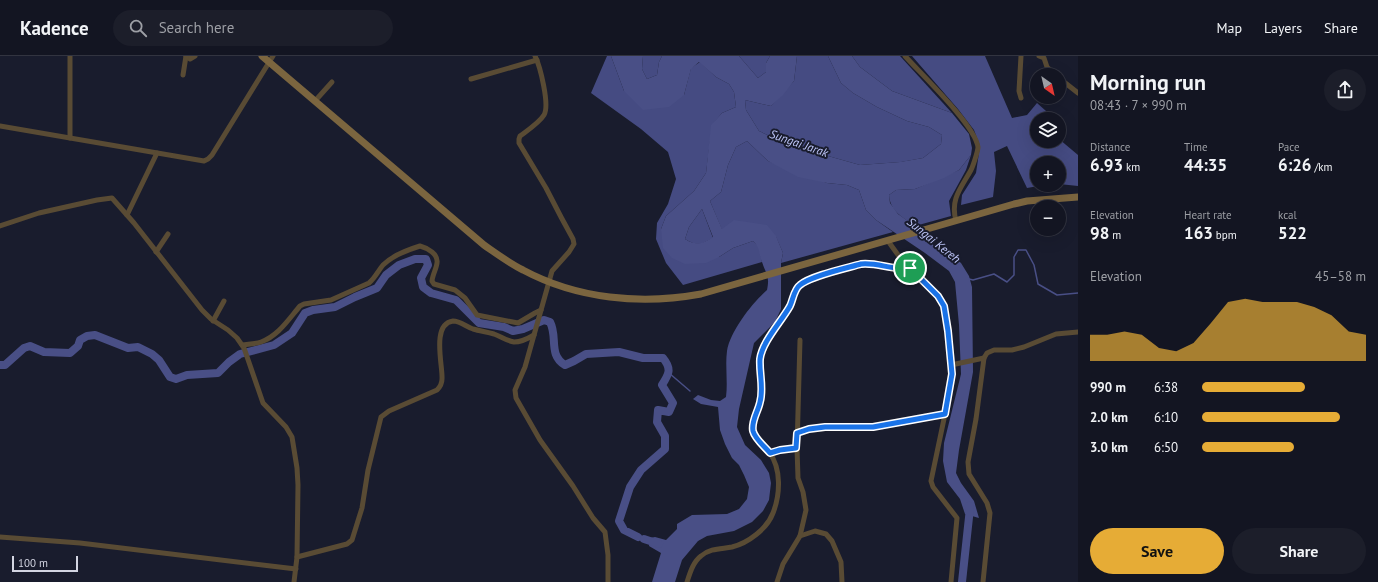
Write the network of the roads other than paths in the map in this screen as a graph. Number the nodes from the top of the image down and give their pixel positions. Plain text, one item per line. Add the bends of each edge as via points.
1 (70, 56) edge
2 (186, 56) edge
3 (196, 56) edge
4 (262, 56) edge
5 (905, 56) edge
6 (1021, 56) edge
7 (1039, 56) edge
8 (536, 58) edge
9 (272, 59) edge
10 (1048, 68) edge
11 (183, 75) dead end
12 (471, 79) dead end
13 (332, 82) dead end
14 (1066, 84) edge
15 (1078, 93) edge
16 (1021, 98) dead end
17 (315, 101) junction
18 (0, 126) edge
19 (70, 138) junction
20 (157, 153) junction
21 (1078, 197) edge
22 (127, 215) junction
23 (956, 221) junction
24 (0, 226) edge
25 (168, 234) dead end
26 (890, 240) junction
27 (156, 252) junction
28 (910, 268) junction
29 (549, 282) junction
30 (224, 301) dead end
31 (541, 313) junction
32 (213, 320) junction
33 (1078, 332) edge
34 (535, 333) junction
35 (800, 340) dead end
36 (243, 346) junction
37 (984, 358) junction
38 (952, 364) junction
39 (945, 414) junction
40 (797, 433) junction
41 (796, 448) junction
42 (770, 453) junction
43 (800, 536) junction
44 (0, 537) edge
45 (297, 557) junction
46 (296, 569) junction
47 (294, 582) edge
48 (608, 582) edge
49 (687, 582) edge
50 (777, 582) edge
51 (842, 582) edge
52 (951, 582) edge
53 (983, 582) edge

1 - 19 street
2 - 3 street via 190,59
2 - 11 street
4 - 9 street
5 - 23 street via 957,112 972,132 978,147 972,168 957,193 954,205
6 - 16 street
7 - 10 street via 1044,58
8 - 12 street
8 - 29 street via 544,87 545,114 518,139 574,244 552,271
9 - 17 street
9 - 20 street via 208,159 204,161
13 - 17 street
14 - 15 street
17 - 29 street via 484,245 508,262
18 - 19 street
19 - 20 street
20 - 22 street
21 - 23 street via 1027,201
22 - 24 street via 112,198 105,198 39,213
22 - 27 street
23 - 26 street
25 - 27 street
26 - 28 street via 893,250
26 - 29 street via 701,294 674,298 639,300 579,292
27 - 32 street via 202,310
28 - 38 street via 942,300
28 - 42 street via 894,269 875,264 861,264 822,275 797,288 790,306 763,350 760,360 762,394 753,423 753,432
29 - 31 street
30 - 32 street
31 - 34 street
31 - 36 street via 535,312 518,324 477,315 465,298 455,290 434,284 432,281 438,260 432,252 420,246 405,250 390,259 369,283 331,300 304,304 270,338
32 - 36 street via 228,330
33 - 37 street via 1056,334 1012,350 994,350 986,353
34 - 45 street via 514,342 460,322 446,324 440,340 441,386 380,417 362,508 352,540 347,544
34 - 48 street via 515,390 516,398 540,440 605,532
35 - 40 street
36 - 45 street via 263,403 292,437 298,484
37 - 38 street
37 - 53 street via 968,462 969,474 987,503 990,513
38 - 39 street
39 - 40 street via 873,427 825,427
39 - 52 street via 931,481 957,518
40 - 41 street
41 - 42 street
41 - 43 street via 798,478 806,505
42 - 49 street via 779,486 772,516 758,533 742,544 700,556 693,565
43 - 50 street via 783,564
43 - 51 street via 815,531 826,534 841,562
44 - 46 street via 80,543
45 - 46 street
46 - 47 street

